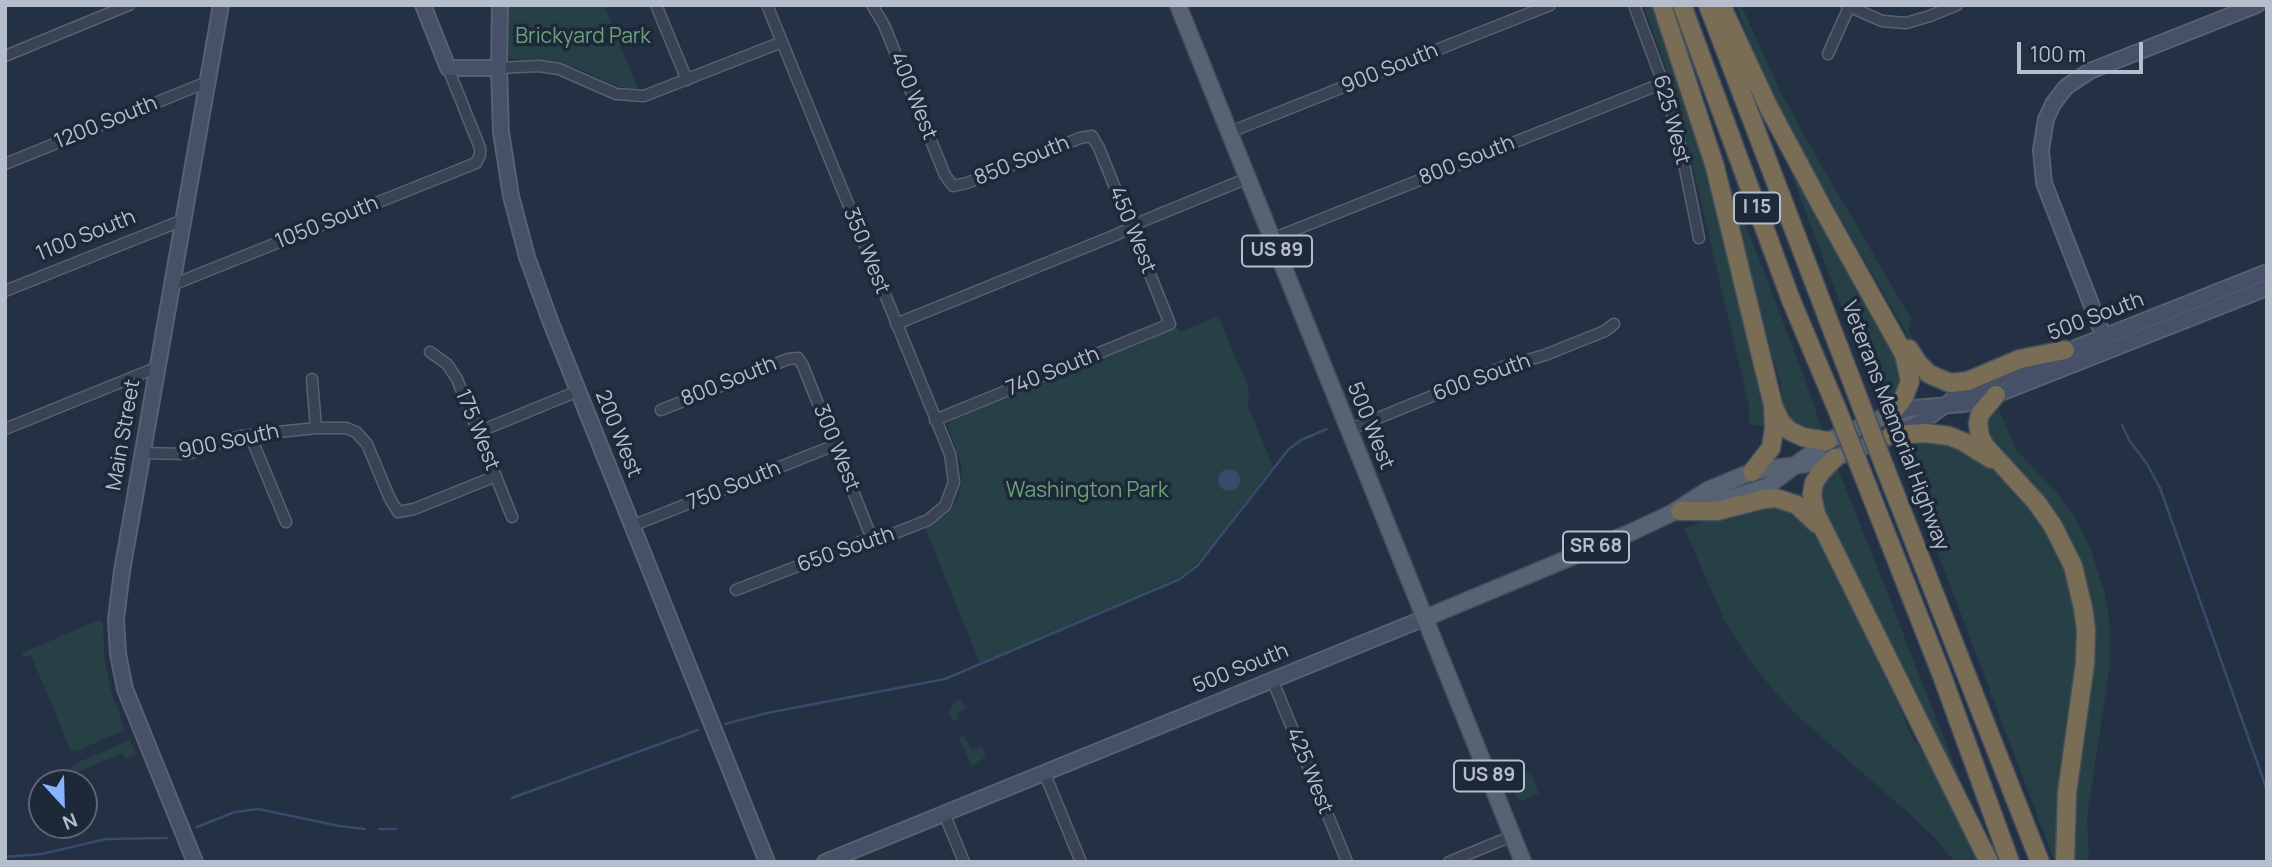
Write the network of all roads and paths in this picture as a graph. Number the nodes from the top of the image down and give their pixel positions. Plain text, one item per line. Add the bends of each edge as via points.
1 (129, 5) edge
2 (221, 5) edge
3 (423, 5) edge
4 (500, 5) edge
5 (656, 5) edge
6 (766, 5) edge
7 (872, 5) edge
8 (1178, 5) edge
9 (1550, 5) edge
10 (1634, 5) edge
11 (1662, 5) edge
12 (1682, 5) edge
13 (1708, 5) edge
14 (1721, 5) edge
15 (1957, 5) edge
16 (2257, 5) edge
17 (1847, 6) edge
18 (782, 42) junction
19 (1828, 54) dead end
20 (5, 56) edge
21 (448, 68) junction
22 (499, 68) junction
23 (687, 80) junction
24 (207, 82) junction
25 (1662, 83) junction
26 (1230, 132) junction
27 (1092, 136) joint
28 (5, 164) edge
29 (1248, 178) junction
30 (953, 186) joint
31 (183, 220) junction
32 (1131, 227) junction
33 (1699, 238) dead end
34 (1272, 239) junction
35 (2267, 272) edge
36 (172, 285) junction
37 (2267, 288) edge
38 (5, 291) edge
39 (1880, 309) junction
40 (896, 324) junction
41 (1170, 324) joint
42 (1614, 324) dead end
43 (2106, 343) junction
44 (2065, 350) junction
45 (430, 352) dead end
46 (798, 358) joint
47 (158, 367) junction
48 (312, 379) dead end
49 (578, 391) junction
50 (1996, 395) junction
51 (1773, 405) junction
52 (1942, 406) junction
53 (661, 410) dead end
54 (1891, 414) junction
55 (935, 420) junction
56 (316, 428) junction
57 (5, 429) edge
58 (1349, 430) junction
59 (478, 432) junction
60 (250, 435) junction
61 (1892, 435) junction
62 (1828, 441) junction
63 (835, 445) junction
64 (143, 453) junction
65 (1835, 458) junction
66 (1795, 466) junction
67 (1752, 472) junction
68 (496, 476) junction
69 (2015, 479) junction
70 (949, 499) joint
71 (1676, 512) junction
72 (512, 517) dead end
73 (286, 522) dead end
74 (632, 526) junction
75 (1822, 530) junction
76 (872, 539) junction
77 (736, 590) dead end
78 (1425, 618) junction
79 (1272, 679) junction
80 (1044, 772) junction
81 (944, 813) junction
82 (1513, 836) junction
83 (195, 862) edge
84 (767, 862) edge
85 (825, 862) edge
86 (964, 862) edge
87 (1080, 862) edge
88 (1347, 862) edge
89 (1449, 862) edge
90 (1523, 862) edge
91 (1989, 862) edge
92 (2010, 862) edge
93 (2040, 862) edge
94 (2065, 862) edge

1 - 20 street
2 - 24 main road, Main Street
3 - 21 main road
4 - 22 main road, 200 West
5 - 23 street
6 - 18 street, 350 West
7 - 30 street, 400 West
8 - 26 main road, 500 West / US 89
9 - 26 street, 900 South
10 - 25 street, 625 West
11 - 51 highway via 1718,178
12 - 92 highway, I 15, bridge via 1791,300 1941,673
13 - 93 highway, Veterans Memorial Highway / I 15, bridge
14 - 39 highway via 1768,106
15 - 17 street via 1906,23 1882,21
16 - 43 main road via 2090,71 2066,87 2046,119 2040,150 2050,200
17 - 19 street
18 - 23 street
18 - 40 street, 350 West
21 - 22 main road
21 - 36 street, 1050 South via 479,144 477,163
22 - 23 street via 559,69 616,94 635,96
22 - 49 main road, 200 West via 501,132 517,225
24 - 28 street, 1200 South
24 - 31 main road, Main Street
25 - 33 street, 625 West via 1678,134
25 - 34 street, 800 South
26 - 29 main road, 500 West / US 89
27 - 30 street, 850 South
27 - 32 street, 450 West
29 - 32 street
29 - 34 main road, 500 West / US 89
31 - 36 main road, Main Street
31 - 38 street, 1100 South
32 - 40 street
32 - 41 street, 450 West
34 - 58 main road, 500 West / US 89
35 - 43 main road, 500 South / SR 68
36 - 47 main road, Main Street
37 - 43 main road, 500 South / SR 68 via 2198,317
39 - 44 highway via 1923,369 1943,381 1968,381 2020,359
39 - 54 highway via 1910,375 1904,397
40 - 55 street, 350 West
41 - 55 street, 740 South
42 - 58 street, 600 South
43 - 44 main road, 500 South / SR 68
43 - 50 main road, 500 South / SR 68
44 - 52 main road, 500 South / SR 68
45 - 59 street, 175 West via 453,371
46 - 53 street, 800 South
46 - 63 street, 300 West
47 - 57 street
47 - 64 main road, Main Street
48 - 56 street
49 - 59 street
49 - 74 main road, 200 West
50 - 52 main road, 500 South / SR 68
50 - 69 highway via 1980,414 1979,432 1985,446
51 - 62 highway via 1790,431
51 - 67 highway via 1771,449
52 - 54 main road, 500 South / SR 68
52 - 61 main road, 500 South / SR 68
54 - 62 main road, 500 South / SR 68
55 - 70 street, 350 West via 953,463
56 - 60 street, 900 South
56 - 68 street, 900 South via 335,427 360,436 370,448 398,512
58 - 78 main road, 500 West / US 89
59 - 68 street, 175 West
60 - 64 street, 900 South via 187,454
60 - 73 street
61 - 65 main road, 500 South / SR 68
61 - 69 highway via 1926,433 1957,439
62 - 66 main road, 500 South / SR 68
63 - 74 street, 750 South
63 - 76 street, 300 West
64 - 83 main road, Main Street via 117,604 118,654 131,706
65 - 66 main road, 500 South / SR 68
65 - 75 highway via 1812,488
66 - 67 main road, 500 South / SR 68
66 - 71 main road, 500 South / SR 68 via 1758,490
67 - 71 main road, 500 South / SR 68 via 1708,490
68 - 72 street, 175 West
69 - 94 highway via 2046,514 2061,541 2085,619 2085,663 2067,793
70 - 76 street, 650 South via 928,520
71 - 75 highway via 1717,511 1776,498 1804,510
71 - 78 main road, 500 South / SR 68
74 - 84 main road, 200 West
75 - 91 highway
76 - 77 street, 650 South
78 - 79 main road, 500 South / SR 68
78 - 82 main road, 500 West / US 89
79 - 80 main road, 500 South / SR 68
79 - 88 street, 425 West
80 - 81 main road, 500 South / SR 68
80 - 87 street
81 - 85 main road, 500 South / SR 68
81 - 86 street
82 - 89 street
82 - 90 main road, 500 West / US 89

